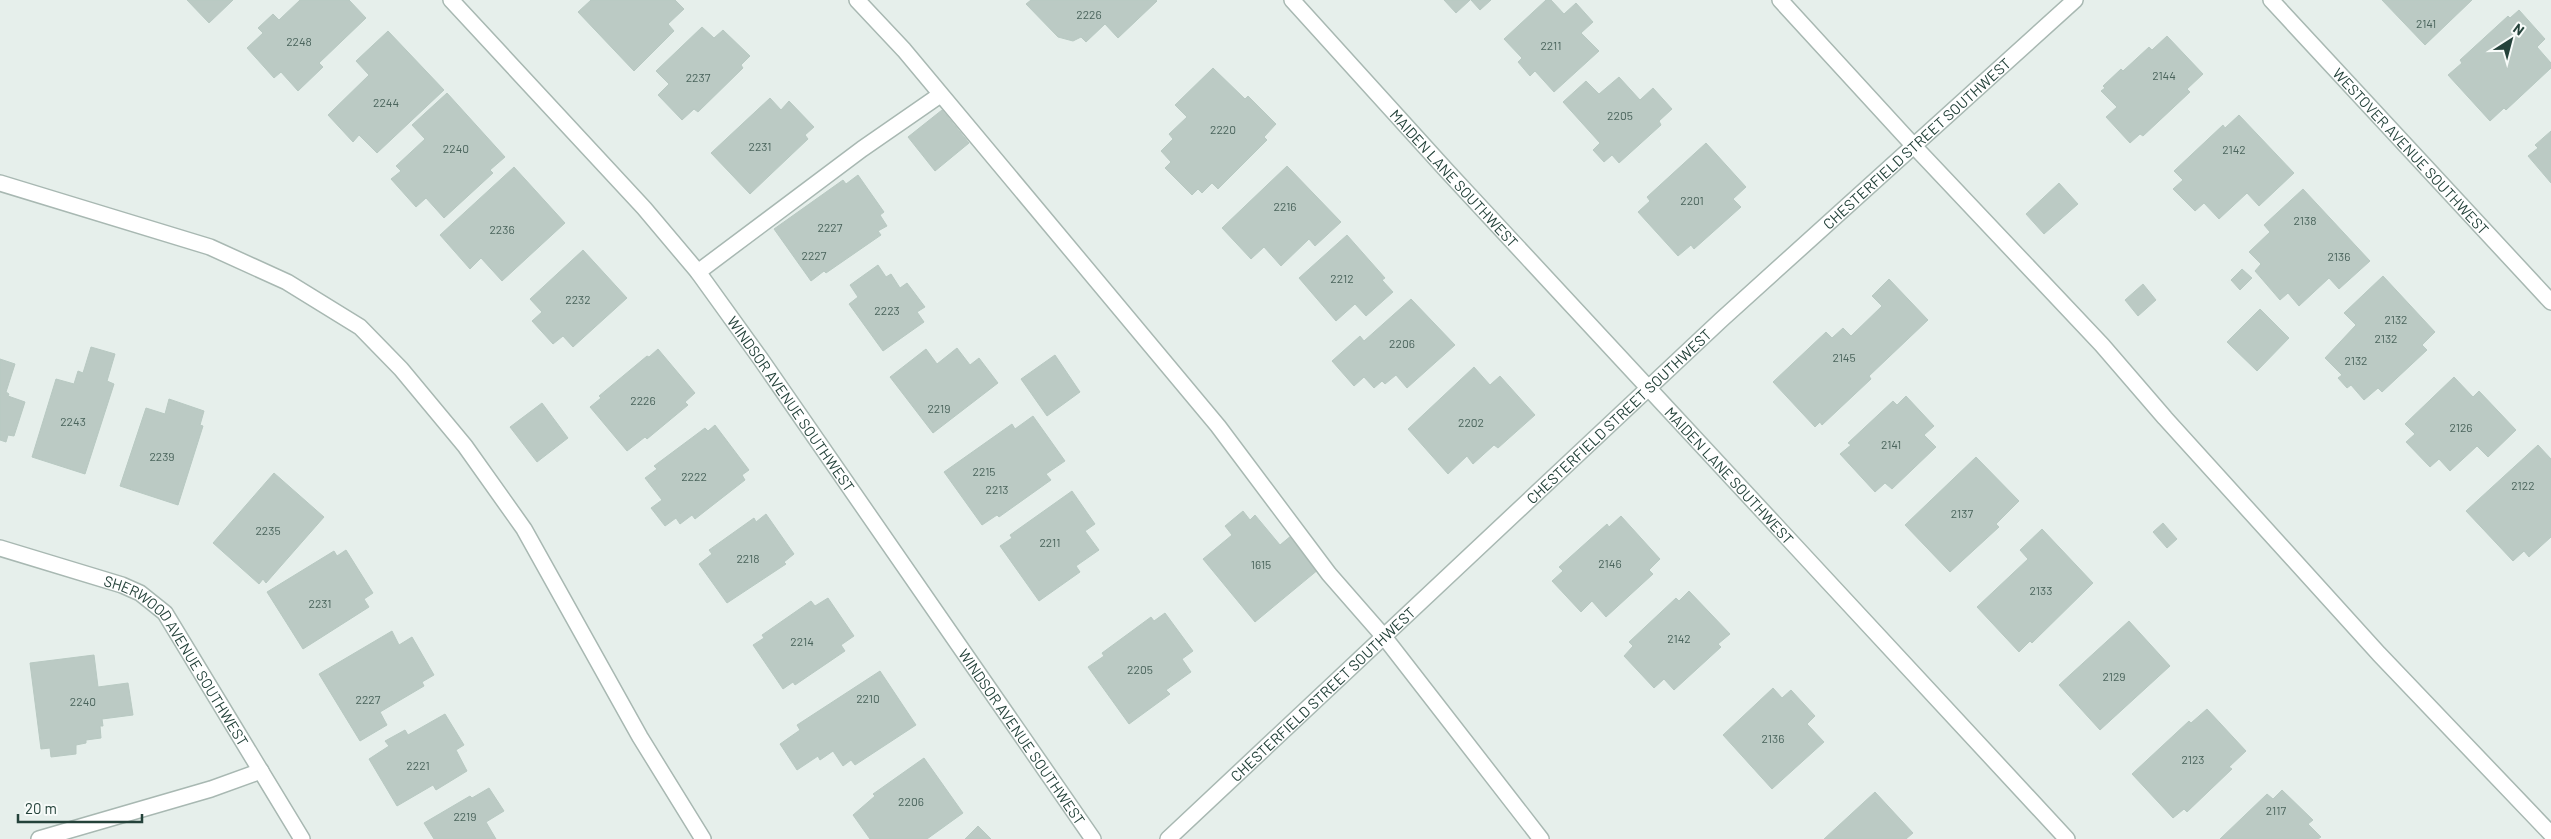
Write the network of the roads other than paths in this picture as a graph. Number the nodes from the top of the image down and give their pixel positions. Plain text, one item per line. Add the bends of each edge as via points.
1 (450, 0) edge
2 (857, 0) edge
3 (1292, 0) edge
4 (1780, 0) edge
5 (2075, 0) edge
6 (2271, 0) edge
7 (940, 95) junction
8 (1912, 145) junction
9 (0, 183) edge
10 (698, 272) junction
11 (2551, 302) edge
12 (1650, 389) junction
13 (0, 548) edge
14 (1385, 638) junction
15 (261, 771) junction
16 (2551, 834) edge
17 (38, 839) edge
18 (302, 839) edge
19 (703, 839) edge
20 (1093, 839) edge
21 (1168, 839) edge
22 (1541, 839) edge
23 (2067, 839) edge

1 - 10 street, WINDSOR AVENUE SOUTHWEST via 644,208
2 - 7 street
3 - 12 street, MAIDEN LANE SOUTHWEST
4 - 8 street
5 - 8 street, CHESTERFIELD STREET SOUTHWEST
6 - 11 street, WESTOVER AVENUE SOUTHWEST
7 - 10 street via 862,148
7 - 14 street via 1218,426 1328,574
8 - 12 street, CHESTERFIELD STREET SOUTHWEST
8 - 16 street via 2102,345 2379,654
9 - 19 street via 210,247 287,282 360,326 401,369 465,446 524,529 640,737
10 - 20 street, WINDSOR AVENUE SOUTHWEST
12 - 14 street, CHESTERFIELD STREET SOUTHWEST
12 - 23 street, MAIDEN LANE SOUTHWEST
13 - 15 street, SHERWOOD AVENUE SOUTHWEST via 122,585 140,593 165,613
14 - 21 street, CHESTERFIELD STREET SOUTHWEST
14 - 22 street
15 - 17 street via 211,789
15 - 18 street, SHERWOOD AVENUE SOUTHWEST

